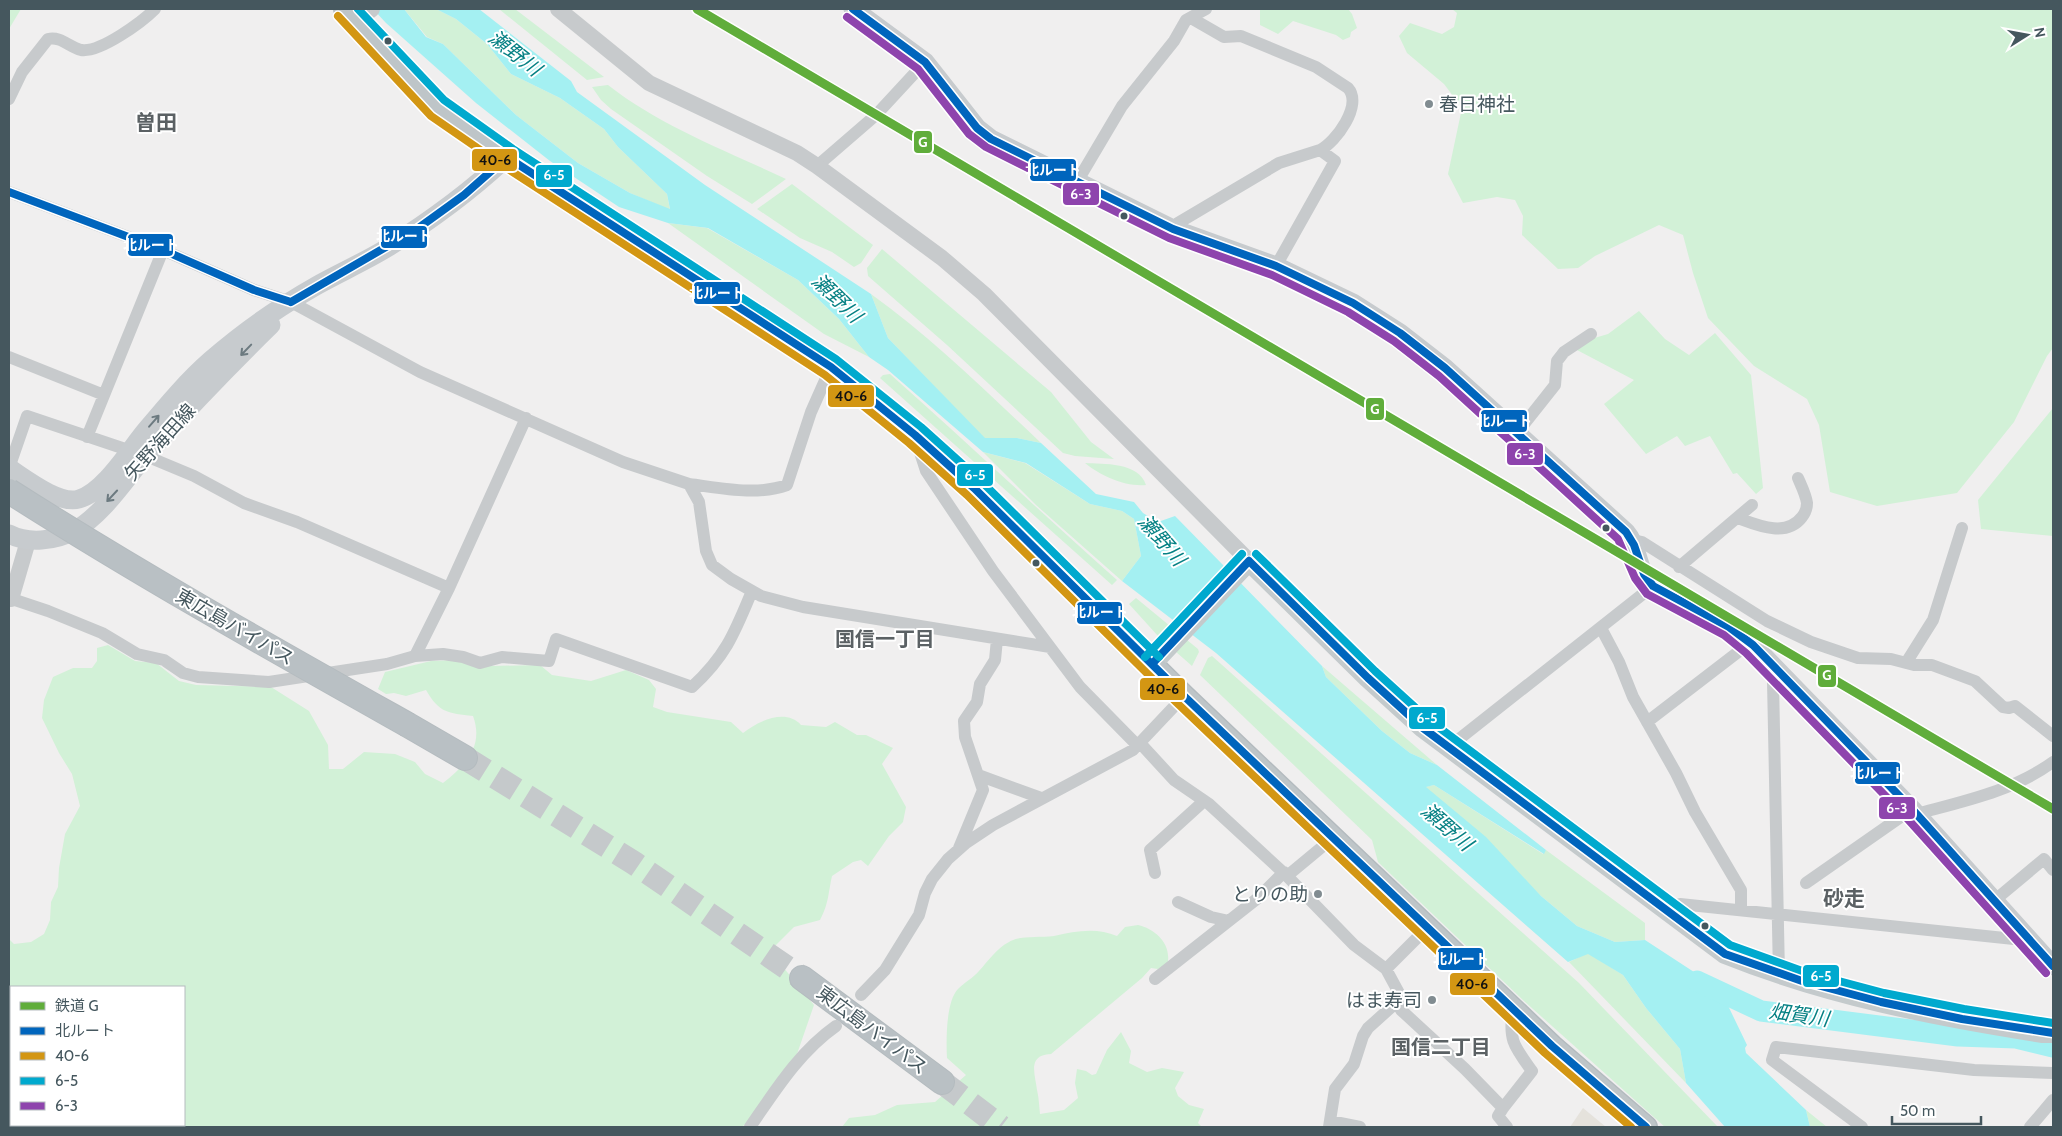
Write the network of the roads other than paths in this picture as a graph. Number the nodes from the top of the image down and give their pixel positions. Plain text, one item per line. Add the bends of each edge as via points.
1 (155, 9) edge
2 (558, 9) edge
3 (853, 9) edge
4 (1206, 9) edge
5 (361, 12) edge
6 (1191, 18) junction
7 (925, 62) junction
8 (9, 99) edge
9 (1320, 150) junction
10 (507, 157) junction
11 (818, 166) junction
12 (1077, 182) junction
13 (9, 192) edge
14 (1173, 229) junction
15 (162, 250) junction
16 (1276, 266) junction
17 (291, 302) junction
18 (1591, 334) dead end
19 (9, 357) edge
20 (830, 367) junction
21 (104, 395) junction
22 (526, 418) junction
23 (1517, 433) junction
24 (915, 435) junction
25 (87, 437) junction
26 (137, 453) junction
27 (9, 468) edge
28 (1798, 478) dead end
29 (689, 484) junction
30 (9, 491) edge
31 (62, 500) junction
32 (1752, 505) dead end
33 (1738, 518) junction
34 (1962, 528) dead end
35 (9, 534) edge
36 (61, 536) junction
37 (1633, 540) junction
38 (28, 541) junction
39 (1247, 564) junction
40 (1679, 567) junction
41 (1653, 586) junction
42 (449, 588) junction
43 (752, 591) junction
44 (10, 598) edge
45 (1601, 628) junction
46 (997, 640) junction
47 (1748, 640) junction
48 (1050, 647) junction
49 (415, 656) junction
50 (1906, 663) junction
51 (1152, 664) junction
52 (1777, 669) junction
53 (1184, 696) junction
54 (1647, 722) junction
55 (2053, 736) edge
56 (1139, 744) junction
57 (1449, 747) junction
58 (466, 758) tunnel mouth
59 (2053, 762) edge
60 (978, 775) junction
61 (1041, 798) junction
62 (1204, 801) junction
63 (1914, 812) junction
64 (1334, 837) junction
65 (958, 850) junction
66 (2053, 870) edge
67 (1155, 873) dead end
68 (1285, 874) junction
69 (1806, 883) dead end
70 (1995, 900) junction
71 (1178, 902) dead end
72 (1667, 909) junction
73 (1741, 910) junction
74 (1780, 914) junction
75 (1229, 921) junction
76 (1428, 927) junction
77 (2025, 933) junction
78 (2053, 966) edge
79 (1386, 969) junction
80 (1779, 974) junction
81 (802, 978) tunnel mouth
82 (1154, 979) dead end
83 (861, 995) dead end
84 (1398, 1002) junction
85 (1513, 1009) junction
86 (836, 1026) dead end
87 (2053, 1033) edge
88 (2053, 1073) edge
89 (942, 1082) tunnel mouth
90 (2053, 1100) edge
91 (1503, 1108) junction
92 (1329, 1124) edge
93 (750, 1127) edge
94 (1360, 1127) edge
95 (1507, 1127) edge
96 (1646, 1127) edge
97 (1862, 1127) edge
98 (2030, 1127) edge

1 - 8 street via 93,50 80,50 56,39 48,40 22,72
2 - 11 street via 649,83
3 - 7 main road
4 - 6 street
5 - 10 highway via 436,108
6 - 9 street via 1224,37 1241,36 1316,67 1351,91 1344,127
6 - 12 street via 1186,20 1122,106
7 - 11 street via 876,115
7 - 12 main road via 977,128 1010,150
9 - 14 street via 1279,163
9 - 16 street via 1335,161
10 - 17 main road, 矢野海田線 via 432,219
10 - 20 highway
11 - 39 street via 942,258 984,294
12 - 14 main road
13 - 15 street
14 - 16 main road
15 - 17 street via 254,290
15 - 21 street
16 - 23 main road via 1353,303 1400,333
17 - 22 street via 420,372
17 - 26 main road, 矢野海田線
18 - 23 street via 1564,352 1557,361 1555,384
19 - 21 street
20 - 24 highway
20 - 29 street via 787,485 775,490 736,490
21 - 25 street
22 - 29 street via 623,462
22 - 42 street
23 - 37 main road
24 - 48 street via 926,471
24 - 51 highway via 974,488
25 - 26 street
25 - 27 street via 27,416
26 - 31 main road, 矢野海田線 via 90,494 80,499
26 -> 36 main road, 矢野海田線 via 96,512 76,530
26 - 42 street via 194,476 244,503 297,522
27 - 31 main road
28 - 33 street via 1807,502 1800,520 1787,528 1766,528
29 - 43 street via 699,502 706,551 712,565
30 - 58 highway, 東広島バイパス, bridge via 188,601
31 - 36 main road via 71,524
32 - 33 street
33 - 40 street
34 - 50 street via 1933,620
35 - 38 main road, 矢野海田線
36 - 38 main road, 矢野海田線
37 - 40 street via 1642,542
37 - 41 main road via 1644,579
38 - 44 street
39 - 51 main road
39 - 57 main road via 1423,728
40 - 50 street via 1767,621 1811,642 1858,658
41 - 45 street
41 - 47 main road
42 - 49 street
43 - 46 street via 803,607 963,631
43 - 49 street via 722,656 692,687 556,639 550,661 502,657 480,663 443,654
44 - 49 street via 102,633 137,654 164,660 183,673 198,677 269,682 388,664
45 - 54 street
45 - 57 street
46 - 48 street
46 - 60 street via 995,660 980,684 978,702 964,721 965,737
47 - 52 main road
47 - 54 street
48 - 56 street via 1080,686
50 - 55 street via 1932,665 1975,681 2003,707 2015,706
51 - 53 highway
52 - 63 main road
52 - 74 street via 1773,681
53 - 56 street
53 - 64 highway
54 - 73 street via 1740,890
56 - 61 street
56 - 62 street via 1174,780
57 - 72 main road
59 - 63 street via 2005,788
60 - 61 street
60 - 65 street via 983,790
61 - 65 street via 992,825
62 - 67 street via 1150,850
62 - 68 street
63 - 69 street
63 - 70 main road
64 - 68 street
64 - 76 highway
65 - 83 street via 932,879 919,915 885,970
66 - 70 street via 2044,859
68 - 75 street
68 - 79 street via 1354,945
70 - 77 main road
71 - 75 street
72 - 73 street via 1680,904
72 - 80 main road via 1724,954
73 - 74 street
74 - 77 street via 2014,939
74 - 80 street
75 - 82 street
76 - 79 street
76 - 85 highway
77 - 78 main road
79 - 84 street via 1399,993
80 - 87 main road via 1876,1002 1969,1022
81 - 89 highway, 東広島バイパス
84 - 91 street via 1401,1010
84 - 92 street via 1368,1028 1354,1064 1336,1089
85 - 91 street via 1510,1029 1515,1048 1532,1071
85 - 96 highway
86 - 93 street via 816,1040 767,1100
88 - 97 street via 1974,1070 1776,1047 1772,1060
90 - 98 street
91 - 95 street via 1498,1116
92 - 94 street

